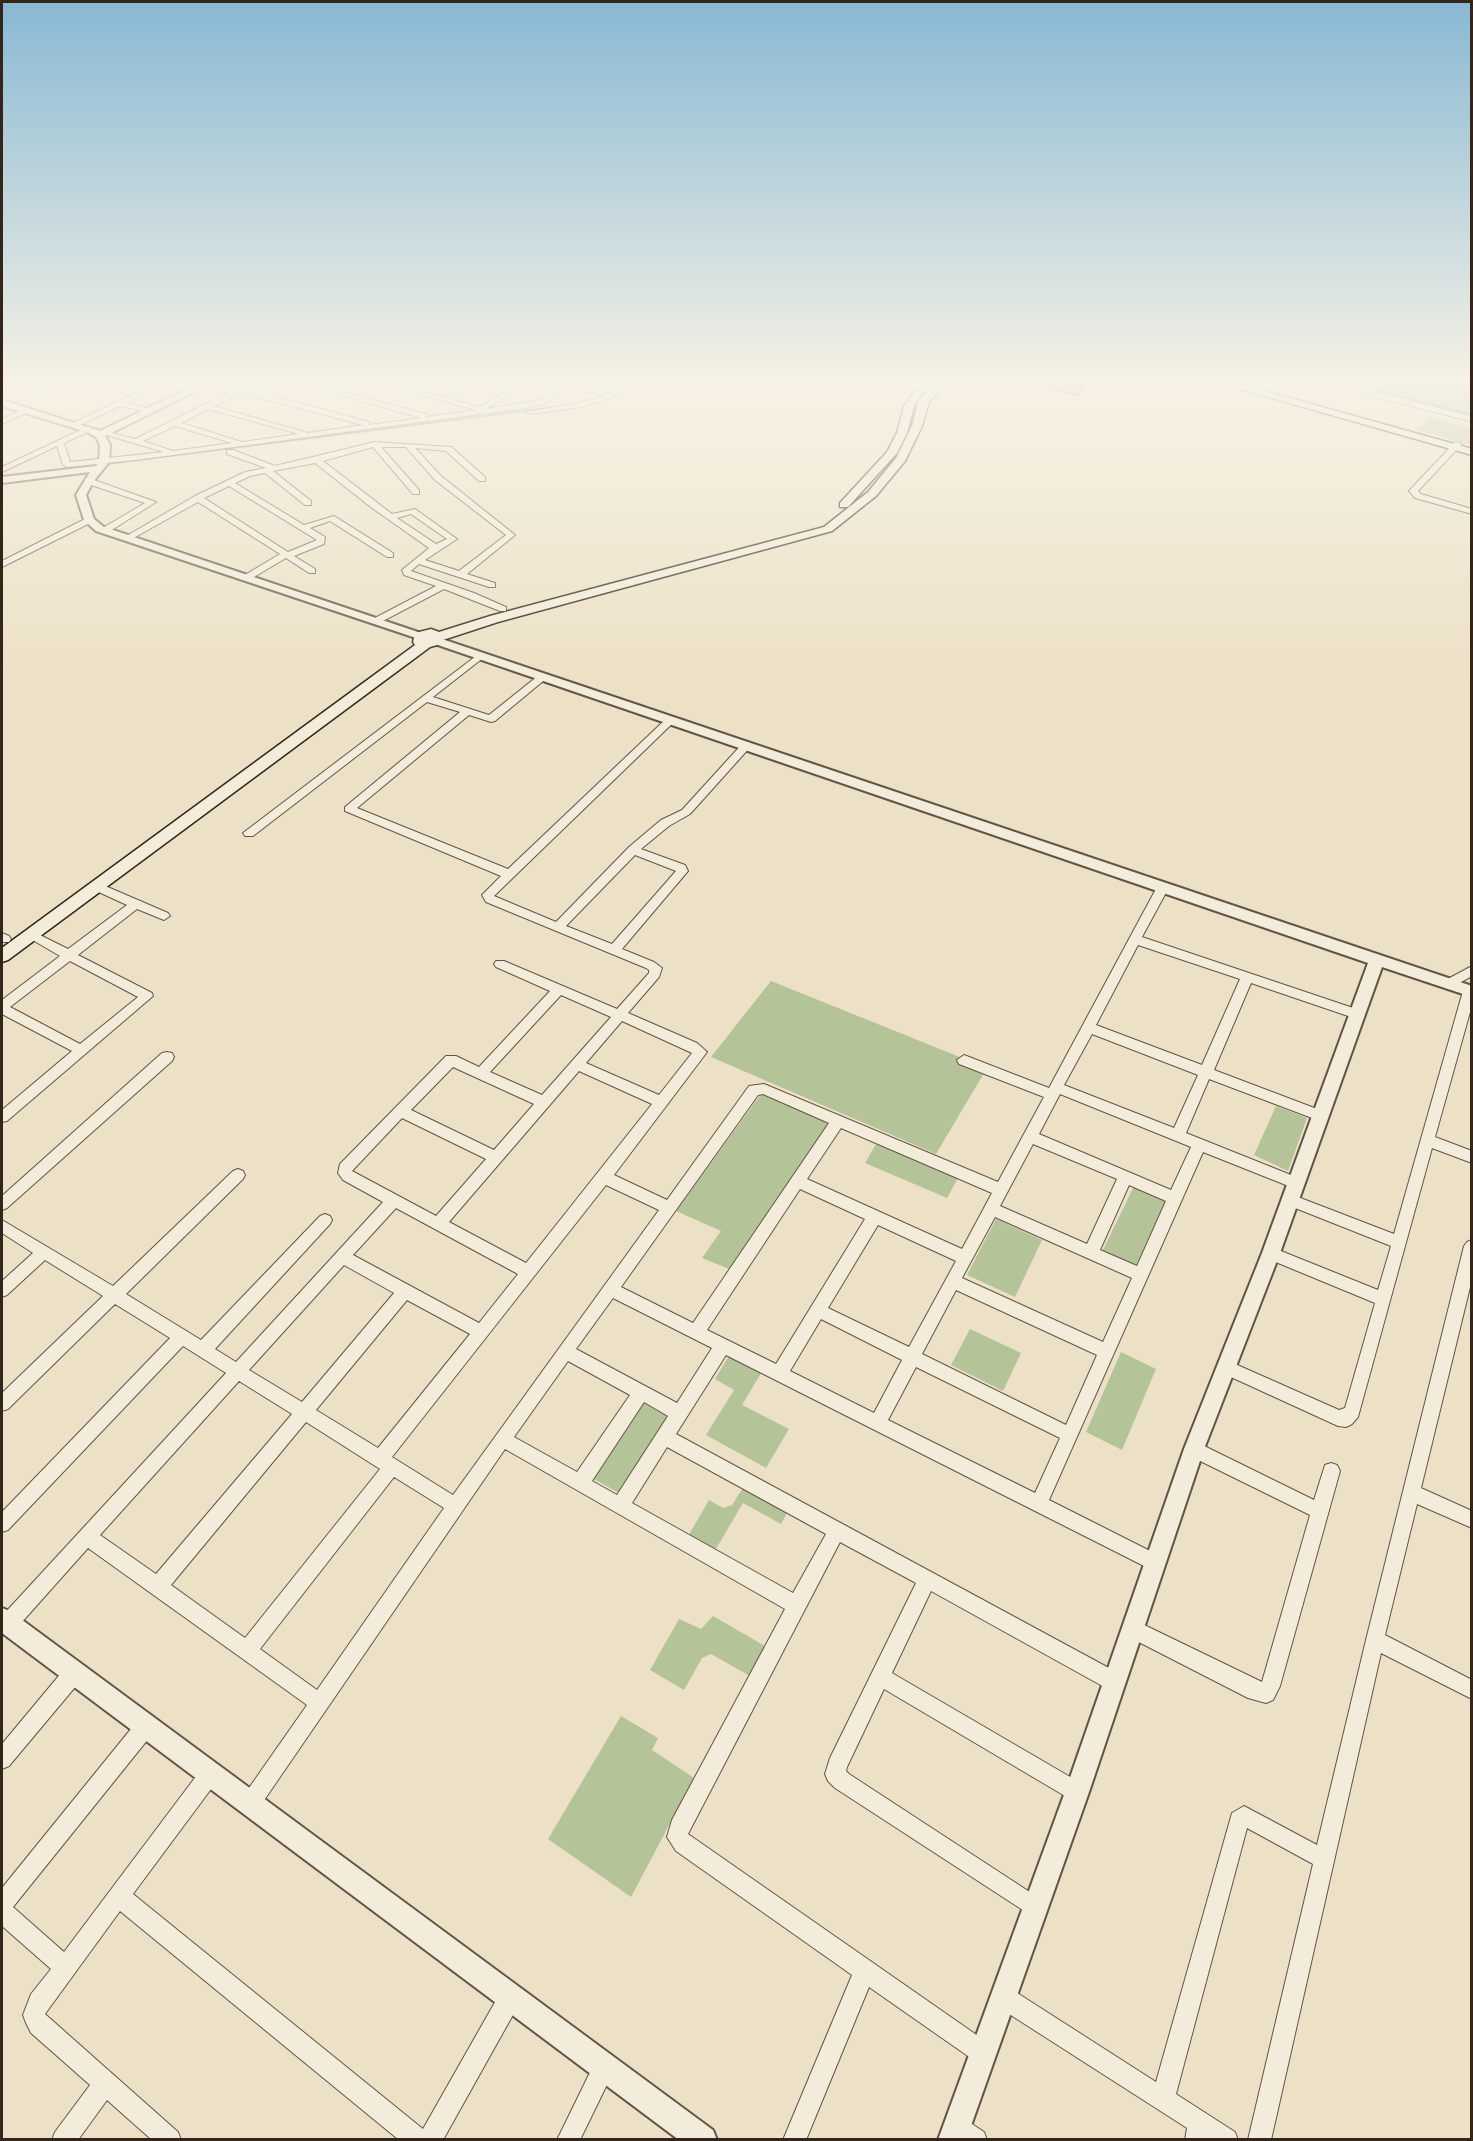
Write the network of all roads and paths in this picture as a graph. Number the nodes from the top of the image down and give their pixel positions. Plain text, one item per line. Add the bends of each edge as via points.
1 (87, 483) edge
2 (94, 483) edge
3 (229, 483) joint
4 (286, 483) edge
5 (346, 483) edge
6 (408, 483) edge
7 (444, 483) edge
8 (864, 483) edge
9 (882, 483) edge
10 (1421, 483) edge
11 (416, 492) dead end
12 (198, 498) junction
13 (308, 503) dead end
14 (1472, 512) edge
15 (390, 517) junction
16 (89, 520) junction
17 (303, 528) junction
18 (104, 531) junction
19 (127, 538) junction
20 (435, 548) junction
21 (287, 555) junction
22 (390, 555) dead end
23 (419, 561) junction
24 (2, 564) edge
25 (312, 571) dead end
26 (460, 575) junction
27 (246, 578) junction
28 (444, 585) junction
29 (492, 585) dead end
30 (503, 609) junction
31 (376, 621) junction
32 (427, 639) junction
33 (480, 656) junction
34 (543, 677) junction
35 (426, 698) junction
36 (468, 712) junction
37 (671, 720) junction
38 (747, 745) junction
39 (249, 833) dead end
40 (633, 850) junction
41 (508, 874) junction
42 (96, 886) junction
43 (1163, 887) junction
44 (136, 904) junction
45 (164, 916) dead end
46 (558, 927) junction
47 (30, 935) junction
48 (3, 939) edge
49 (1135, 939) junction
50 (614, 950) junction
51 (69, 955) junction
52 (2, 956) edge
53 (1377, 960) junction
54 (501, 964) dead end
55 (1472, 970) edge
56 (1247, 977) junction
57 (1448, 984) junction
58 (559, 989) junction
59 (1470, 991) edge
60 (2, 1007) edge
61 (1357, 1014) junction
62 (618, 1015) junction
63 (1088, 1027) junction
64 (82, 1051) junction
65 (167, 1057) dead end
66 (964, 1060) dead end
67 (575, 1064) junction
68 (1206, 1072) junction
69 (481, 1073) junction
70 (1054, 1091) junction
71 (543, 1102) junction
72 (662, 1102) junction
73 (4, 1111) edge
74 (400, 1111) junction
75 (1320, 1116) junction
76 (838, 1121) junction
77 (1030, 1136) junction
78 (1178, 1136) junction
79 (1427, 1140) junction
80 (1199, 1144) junction
81 (495, 1157) junction
82 (1472, 1157) edge
83 (238, 1175) dead end
84 (604, 1177) junction
85 (1125, 1177) junction
86 (797, 1181) junction
87 (1001, 1190) junction
88 (1293, 1192) junction
89 (1175, 1198) junction
90 (394, 1200) junction
91 (2, 1204) edge
92 (668, 1207) junction
93 (991, 1209) junction
94 (874, 1218) junction
95 (325, 1220) dead end
96 (438, 1224) junction
97 (2, 1226) edge
98 (1399, 1243) junction
99 (1472, 1246) edge
100 (44, 1252) junction
101 (1271, 1252) junction
102 (1091, 1253) junction
103 (343, 1257) junction
104 (965, 1258) junction
105 (529, 1272) junction
106 (1141, 1275) junction
107 (953, 1281) junction
108 (610, 1289) junction
109 (2, 1290) edge
110 (405, 1291) junction
111 (114, 1296) junction
112 (1383, 1299) junction
113 (817, 1310) junction
114 (481, 1332) junction
115 (696, 1332) junction
116 (180, 1338) junction
117 (723, 1345) junction
118 (202, 1350) junction
119 (565, 1351) junction
120 (1107, 1352) junction
121 (912, 1357) junction
122 (1226, 1367) junction
123 (237, 1373) junction
124 (779, 1374) junction
125 (641, 1392) junction
126 (2, 1404) edge
127 (302, 1413) junction
128 (679, 1413) junction
129 (877, 1423) junction
130 (1070, 1435) junction
131 (664, 1436) junction
132 (501, 1439) junction
133 (1194, 1449) junction
134 (385, 1464) junction
135 (1331, 1471) dead end
136 (580, 1483) junction
137 (1411, 1492) junction
138 (1039, 1504) junction
139 (456, 1506) junction
140 (620, 1506) junction
141 (1319, 1511) junction
142 (1472, 1520) edge
143 (2, 1524) edge
144 (837, 1530) junction
145 (87, 1536) junction
146 (1156, 1563) junction
147 (927, 1579) junction
148 (158, 1586) junction
149 (796, 1605) junction
150 (4, 1621) edge
151 (1134, 1629) junction
152 (1375, 1640) junction
153 (247, 1650) junction
154 (74, 1673) junction
155 (879, 1676) junction
156 (1113, 1681) junction
157 (1472, 1690) edge
158 (320, 1702) junction
159 (146, 1726) junction
160 (2, 1759) edge
161 (210, 1774) junction
162 (1077, 1792) junction
163 (249, 1804) junction
164 (1324, 1860) junction
165 (119, 1896) junction
166 (2, 1904) edge
167 (1035, 1907) junction
168 (2, 1912) edge
169 (65, 1967) junction
170 (865, 1970) junction
171 (510, 1996) junction
172 (1003, 1997) junction
173 (983, 2053) junction
174 (605, 2066) junction
175 (105, 2083) junction
176 (1163, 2099) junction
177 (1198, 2131) edge
178 (955, 2133) edge
179 (63, 2139) edge
180 (170, 2139) edge
181 (418, 2139) edge
182 (430, 2139) edge
183 (568, 2139) edge
184 (703, 2139) edge
185 (794, 2139) edge
186 (976, 2139) edge
187 (1227, 2139) edge
188 (1259, 2139) edge

1 - 16 street via 81,495
2 - 18 street via 152,502
3 - 12 street
3 - 17 street
4 - 13 street
5 - 15 street
6 - 11 street
7 - 26 street via 511,535
8 - 30 main road via 821,521 795,531
9 - 32 main road via 828,529 812,535
10 - 14 street via 1413,491 1418,496
12 - 19 street
12 - 21 street
15 - 20 street
15 - 20 street via 412,511 453,539
16 - 18 street
16 - 24 street
17 - 21 street via 322,541
17 - 22 street via 331,518
18 - 19 street
19 - 27 street
20 - 23 street
21 - 25 street
21 - 27 street
23 - 26 street
23 - 28 street via 405,571
26 - 29 street
27 - 31 street
28 - 30 street
28 - 31 street
30 - 32 main road
31 - 32 street
32 - 33 street
32 - 42 main road
32 - 48 main road via 387,658
33 - 34 street
33 - 35 street
34 - 36 street via 491,719
34 - 37 street
35 - 36 street
35 - 39 street
36 - 41 street via 349,809
37 - 38 street
37 - 41 street
38 - 40 street via 686,812 665,823
38 - 43 street
40 - 46 street
40 - 50 street via 681,868 682,872
41 - 46 street via 488,895 490,899
42 - 44 street
42 - 47 main road
43 - 49 street
43 - 53 street
44 - 45 street
44 - 51 street
46 - 50 street
47 - 51 street
47 - 52 main road
49 - 56 street
49 - 63 street
50 - 62 street via 656,968
51 - 60 street
51 - 64 street via 147,996
53 - 57 street
53 - 61 street
54 - 58 street
55 - 57 street
56 - 61 street
56 - 68 street
57 - 59 street
58 - 62 street
58 - 69 street
59 - 79 street
60 - 64 street
61 - 75 street
62 - 67 street
62 - 72 street via 700,1052
63 - 68 street
63 - 70 street
64 - 73 street
65 - 91 street
66 - 70 street
67 - 71 street
67 - 72 street
68 - 75 street
68 - 78 street
69 - 71 street
69 - 74 street via 454,1061 447,1062
70 - 77 street
70 - 78 street
71 - 81 street
72 - 84 street
74 - 81 street
74 - 90 street via 345,1168 348,1176
75 - 88 street
76 - 86 street
76 - 87 street
76 - 92 street via 764,1089 754,1090
77 - 85 street
77 - 87 street
78 - 80 street
79 - 82 street
79 - 98 street
80 - 88 street
80 - 89 street
81 - 96 street
83 - 111 street
84 - 92 street
84 - 105 street
85 - 89 street
85 - 102 street
86 - 94 street
86 - 115 street
87 - 93 street
88 - 98 street
88 - 101 street
89 - 106 street
90 - 96 street
90 - 103 street
92 - 108 street
93 - 102 street
93 - 104 street
94 - 104 street
94 - 113 street
95 - 118 street
96 - 105 street
97 - 100 street
98 - 112 street
99 - 137 street
100 - 109 street
100 - 111 street
101 - 112 street
101 - 122 street
102 - 106 street
103 - 110 street
103 - 123 street
104 - 107 street
105 - 114 street
106 - 120 street
107 - 120 street
107 - 121 street
108 - 115 street
108 - 119 street
110 - 114 street
110 - 127 street
111 - 116 street
111 - 126 street
112 - 122 street via 1352,1412 1346,1419 1338,1419
113 - 121 street
113 - 124 street
114 - 134 street
115 - 117 street
116 - 118 street
116 - 143 street
117 - 124 street
117 - 128 street
118 - 123 street
119 - 125 street
119 - 132 street
120 - 130 street
121 - 129 street
121 - 130 street
122 - 133 street
123 - 127 street
123 - 145 street
124 - 129 street
125 - 128 street
125 - 136 street
127 - 134 street
127 - 148 street
128 - 131 street
129 - 138 street
130 - 138 street
131 - 140 street
131 - 144 street
132 - 136 street
132 - 139 street
133 - 141 street
133 - 146 street
134 - 139 street
134 - 153 street
135 - 141 street
136 - 140 street
137 - 142 street
137 - 152 street
138 - 146 street
139 - 158 street
140 - 149 street
141 - 151 street via 1266,1693
144 - 147 street
144 - 149 street
145 - 148 street
145 - 150 street
146 - 151 street
147 - 155 street
147 - 156 street
148 - 153 street
149 - 170 street via 677,1837
150 - 154 street
151 - 156 street
152 - 157 street
152 - 164 street
153 - 158 street
154 - 159 street
154 - 160 street
155 - 162 street
155 - 167 street via 835,1774
156 - 162 street
158 - 163 street
159 - 161 street
159 - 166 street
161 - 163 street
161 - 165 street
162 - 167 street
163 - 171 street
164 - 176 street via 1244,1816 1239,1820
164 - 188 street
165 - 169 street
165 - 181 street
167 - 172 street
168 - 169 street
169 - 175 street via 34,2015 39,2025
170 - 173 street
170 - 185 street
171 - 174 street
171 - 182 street
172 - 173 street
172 - 176 street
173 - 178 street
174 - 183 street
174 - 184 street
175 - 179 street
175 - 180 street
176 - 177 street
177 - 187 street
178 - 186 street

